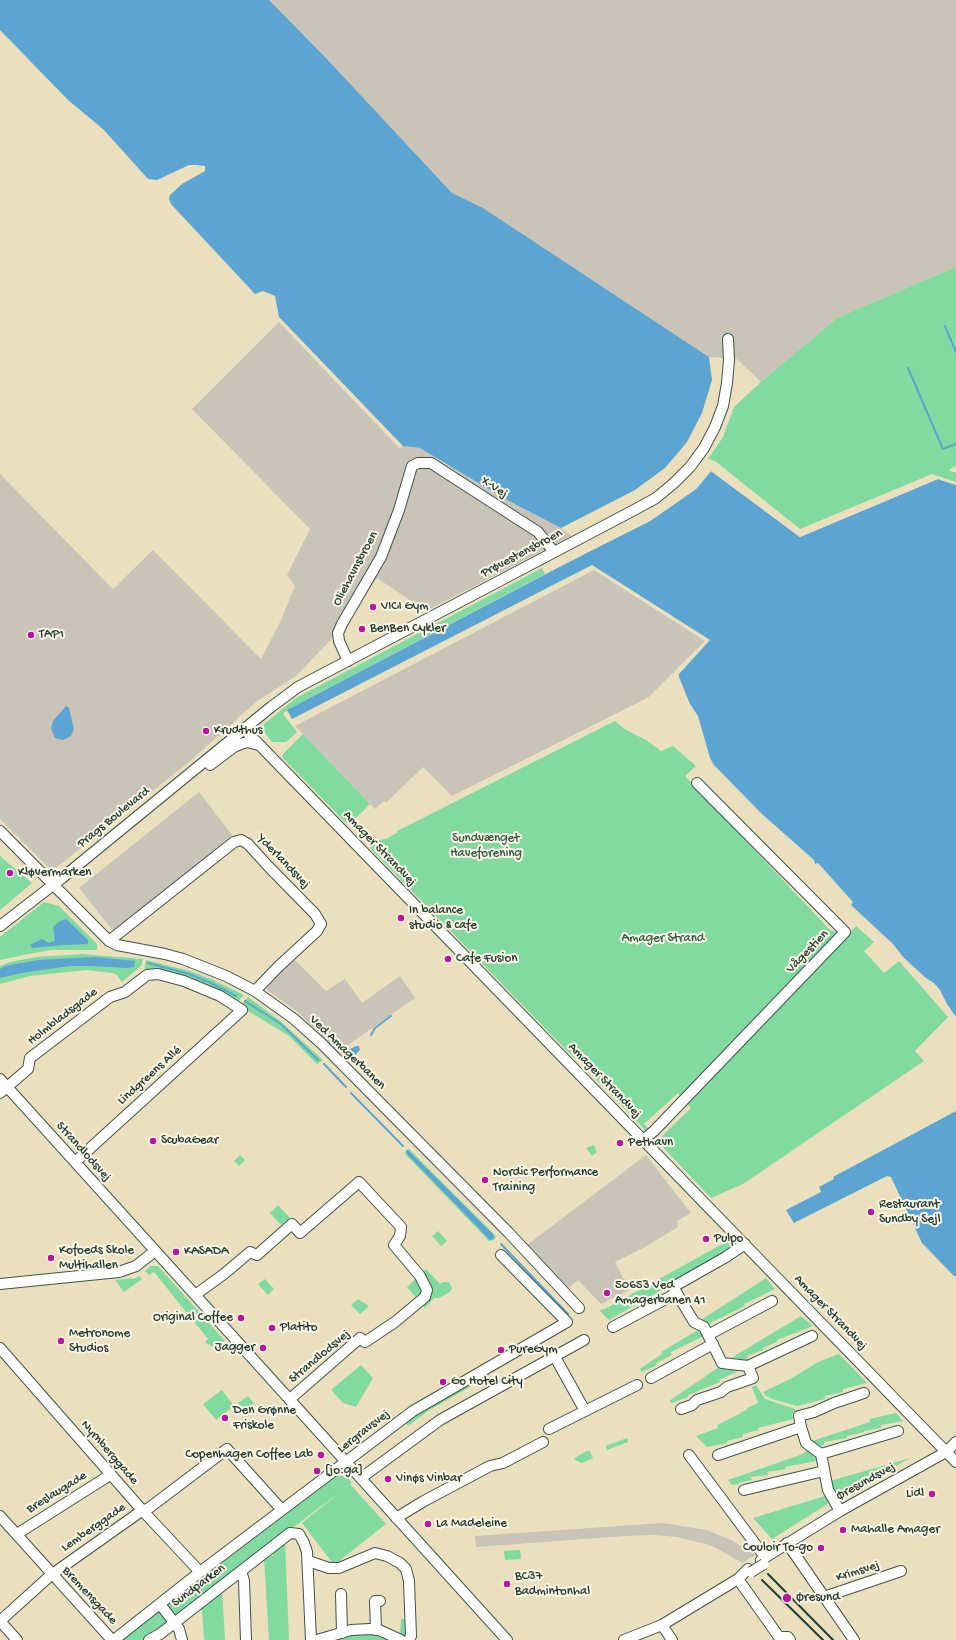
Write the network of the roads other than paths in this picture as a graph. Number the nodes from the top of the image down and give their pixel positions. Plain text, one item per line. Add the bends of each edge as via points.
1 (728, 339) dead end
2 (412, 466) joint
3 (554, 552) junction
4 (348, 660) junction
5 (244, 729) junction
6 (260, 745) junction
7 (189, 774) junction
8 (697, 783) dead end
9 (0, 831) edge
10 (53, 885) junction
11 (0, 926) edge
12 (108, 941) junction
13 (255, 991) junction
14 (242, 1010) joint
15 (0, 1079) edge
16 (4, 1090) edge
17 (643, 1140) junction
18 (75, 1162) junction
19 (744, 1244) junction
20 (155, 1251) junction
21 (501, 1255) dead end
22 (4, 1283) edge
23 (0, 1292) edge
24 (677, 1293) junction
25 (195, 1295) junction
26 (772, 1301) dead end
27 (579, 1308) dead end
28 (613, 1327) dead end
29 (812, 1336) dead end
30 (584, 1340) dead end
31 (710, 1340) junction
32 (0, 1348) edge
33 (554, 1357) junction
34 (748, 1366) junction
35 (651, 1378) dead end
36 (637, 1385) dead end
37 (864, 1394) dead end
38 (290, 1400) junction
39 (681, 1409) dead end
40 (585, 1411) junction
41 (801, 1427) junction
42 (549, 1429) dead end
43 (898, 1431) dead end
44 (543, 1442) dead end
45 (956, 1442) edge
46 (946, 1452) junction
47 (821, 1454) junction
48 (690, 1455) dead end
49 (718, 1455) dead end
50 (346, 1462) junction
51 (956, 1462) edge
52 (824, 1471) junction
53 (110, 1475) junction
54 (361, 1478) junction
55 (744, 1490) dead end
56 (142, 1510) junction
57 (282, 1510) junction
58 (840, 1511) junction
59 (0, 1516) edge
60 (396, 1518) junction
61 (17, 1534) junction
62 (788, 1545) junction
63 (763, 1560) junction
64 (308, 1561) junction
65 (240, 1571) junction
66 (200, 1572) junction
67 (901, 1572) dead end
68 (745, 1574) junction
69 (51, 1575) junction
70 (341, 1594) dead end
71 (824, 1597) junction
72 (380, 1601) dead end
73 (160, 1604) junction
74 (0, 1621) edge
75 (173, 1622) junction
76 (662, 1625) junction
77 (376, 1630) junction
78 (342, 1633) junction
79 (787, 1639) edge
80 (17, 1640) edge
81 (113, 1640) edge
82 (149, 1640) edge
83 (182, 1640) edge
84 (246, 1640) edge
85 (311, 1640) edge
86 (317, 1640) edge
87 (401, 1640) edge
88 (409, 1640) edge
89 (507, 1640) edge
90 (624, 1640) edge
91 (672, 1640) edge
92 (854, 1640) edge

1 - 3 street, Prøvestensbroen via 728,375 723,406 708,441 690,466 656,498
2 - 3 street, X-Vej via 424,462 431,463 538,532
2 - 4 street, Oliehavnsbroen via 381,557 338,633
3 - 4 street, Prøvestensbroen
4 - 5 street, Prøvestensbroen via 298,687
5 - 6 street, Amager Strandvej
5 - 7 street, Prags Boulevard
6 - 7 street via 247,742 241,744 204,770
6 - 17 street, Amager Strandvej
7 - 10 street, Prags Boulevard
8 - 17 street, Vågestien via 845,932
9 - 10 street, Ved Amagerbanen
10 - 11 street, Prags Boulevard
10 - 12 street, Ved Amagerbanen
12 - 13 street, Ved Amagerbanen via 182,959 226,976
12 - 13 street, Yderlandsvej via 234,842 241,840 248,844 315,914 321,924 317,932
13 - 27 street, Ved Amagerbanen via 294,1019 321,1043 518,1242
14 - 16 street, Holmbladsgade via 220,996 184,981 158,974 147,975 125,992 110,996 30,1058 28,1069
14 - 18 street, Lindgreens Allé
15 - 16 street, Strandlodsvej
16 - 18 street, Strandlodsvej
17 - 19 street, Amager Strandvej
18 - 20 street, Strandlodsvej
19 - 24 street via 673,1287
19 - 46 street, Amager Strandvej
20 - 22 street via 136,1266 119,1272
20 - 25 street, Strandlodsvej
21 - 50 street, Lergravsvej via 567,1322 428,1401
22 - 23 street
24 - 28 street
24 - 31 street via 694,1322 704,1327
25 - 38 street, Strandlodsvej
25 - 38 street, Strandlodsvej via 250,1252 257,1254 292,1224 300,1233 359,1182 401,1227 400,1236 394,1245 420,1276 427,1290 425,1297 365,1342 360,1338
26 - 31 street
29 - 34 street
30 - 33 street
31 - 34 street via 722,1363
31 - 35 street
32 - 53 street, Nyrnberggade
33 - 40 street
33 - 54 street via 435,1423
34 - 39 street via 753,1378
36 - 40 street
37 - 41 street via 798,1416
38 - 50 street, Strandlodsvej
40 - 42 street
41 - 47 street via 806,1443
41 - 49 street
43 - 47 street
44 - 60 street via 503,1463 490,1466
45 - 46 street
46 - 51 street, Amager Strandvej
46 - 58 street, Øresundsvej
47 - 52 street
48 - 63 street
50 - 54 street, Strandlodsvej
50 - 57 street, Lergravsvej
52 - 55 street
52 - 58 street via 828,1490
53 - 56 street, Nyrnberggade
53 - 61 street, Breslaugade
54 - 60 street, Strandlodsvej
56 - 57 street, Lemberggade via 149,1508 227,1449
56 - 66 street, Nyrnberggade
56 - 69 street, Lemberggade
57 - 66 street, Lergravsvej
58 - 62 street, Øresundsvej
59 - 61 street, Bremensgade
60 - 89 street, Strandlodsvej
61 - 69 street, Bremensgade
62 - 63 street, Øresundsvej
62 - 71 street, Krimsvej
63 - 68 street, Øresundsvej, bridge
64 - 65 street, Sundparken via 299,1534 290,1533
64 - 85 street, Sundparken
64 - 88 street via 329,1568 339,1568 375,1553 400,1563 406,1570 409,1581
65 - 75 street, Sundparken
65 - 84 street, Sundparken via 244,1581
66 - 73 street, Lergravsvej
67 - 71 street, Krimsvej
68 - 76 street, Øresundsvej
68 - 79 street via 779,1637
69 - 74 street, Lemberggade
69 - 81 street, Bremensgade
70 - 78 street
71 - 92 street, Krimsvej
72 - 77 street via 375,1602
73 - 75 street, Sundparken
73 - 81 street, Lergravsvej
74 - 80 street
75 - 82 street, Sundparken
75 - 83 street, Sundparken via 179,1628
76 - 90 street, Øresundsvej
76 - 91 street
77 - 78 street via 359,1629
77 - 87 street
78 - 86 street

